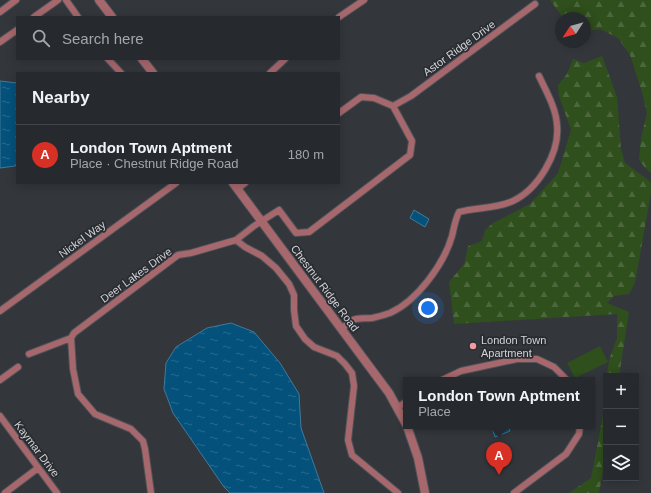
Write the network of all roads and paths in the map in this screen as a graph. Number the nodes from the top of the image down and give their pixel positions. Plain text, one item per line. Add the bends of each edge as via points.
1 (16, 0) edge
2 (58, 0) edge
3 (66, 0) edge
4 (100, 0) edge
5 (364, 0) edge
6 (535, 4) dead end
7 (0, 12) edge
8 (35, 16) edge
9 (77, 16) edge
10 (111, 16) edge
11 (340, 16) edge
12 (16, 31) edge
13 (0, 42) edge
14 (109, 60) edge
15 (143, 60) edge
16 (284, 60) edge
17 (120, 72) edge
18 (152, 72) edge
19 (271, 72) edge
20 (539, 76) dead end
21 (394, 106) junction
22 (340, 112) edge
23 (175, 184) edge
24 (235, 186) edge
25 (262, 220) junction
26 (236, 240) junction
27 (0, 311) edge
28 (342, 329) junction
29 (71, 338) junction
30 (29, 354) dead end
31 (18, 367) dead end
32 (448, 377) edge
33 (563, 377) edge
34 (0, 380) edge
35 (403, 404) edge
36 (398, 407) junction
37 (0, 416) edge
38 (403, 418) edge
39 (407, 429) edge
40 (580, 429) edge
41 (38, 468) junction
42 (5, 493) edge
43 (57, 493) edge
44 (151, 493) edge
45 (398, 493) edge
46 (425, 493) edge
47 (514, 493) edge

1 - 7 street
2 - 8 street
3 - 9 street
4 - 10 street
5 - 11 street
6 - 21 street, Astor Ridge Drive
12 - 13 street
14 - 17 street
15 - 18 street
16 - 19 street
20 - 28 street via 550,100 557,125 556,145 545,170 533,186 513,201 459,212 452,236 438,265 422,288 390,313 372,318 358,318
21 - 22 street via 374,98 361,97
21 - 25 street via 412,141 410,155 309,232 296,233 279,210
23 - 27 street, Nickel Way
24 - 25 street, Chestnut Ridge Road
25 - 26 street, Deer Lakes Drive
25 - 28 street, Chestnut Ridge Road
26 - 29 street, Deer Lakes Drive via 178,255 74,333
26 - 45 street via 262,256 289,284 294,295 296,326 304,339 314,347 337,356 352,373 354,386 348,440 352,455
28 - 36 street, Chestnut Ridge Road
29 - 30 street, Deer Lakes Drive
29 - 44 street via 78,394 94,414 131,429 143,441
31 - 34 street
32 - 33 street via 461,371 517,360 537,359 554,367
35 - 36 street
36 - 38 street, Chestnut Ridge Road
37 - 41 street, Kaymar Drive
39 - 46 street, Chestnut Ridge Road via 418,458
40 - 47 street via 566,454
41 - 42 street
41 - 43 street, Kaymar Drive

